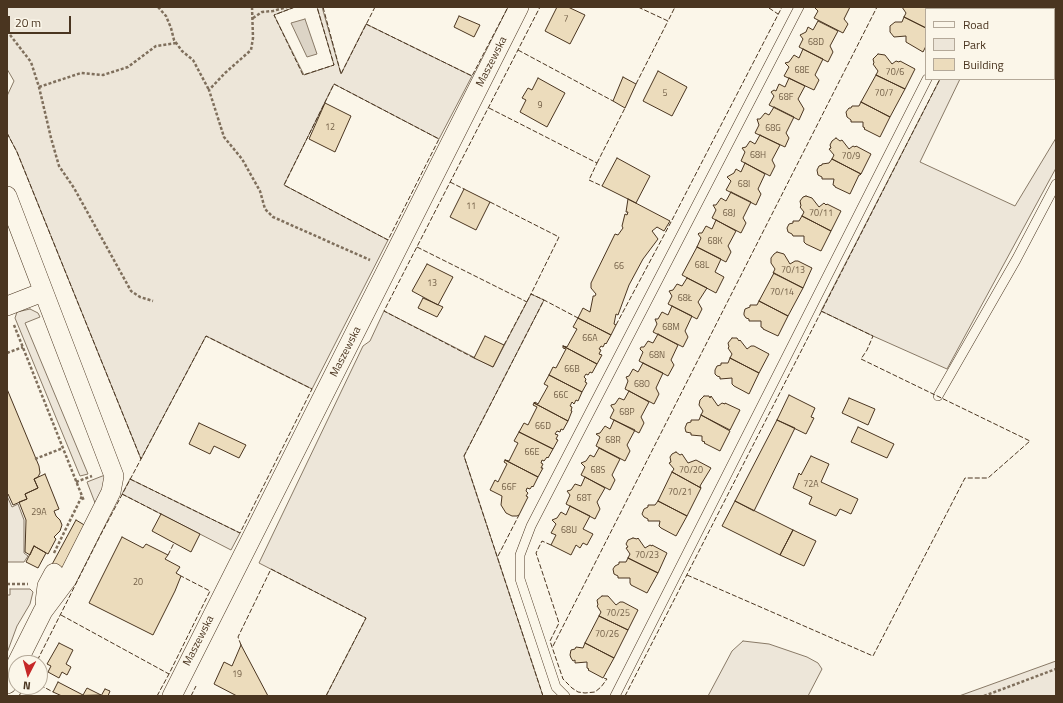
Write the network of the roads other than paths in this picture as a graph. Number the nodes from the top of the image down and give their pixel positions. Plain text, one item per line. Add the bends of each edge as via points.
1 (519, 7) edge
2 (799, 7) edge
3 (927, 80) edge
4 (1056, 184) edge
5 (7, 196) edge
6 (43, 292) junction
7 (10, 314) edge
8 (938, 396) dead end
9 (54, 573) dead end
10 (43, 611) junction
11 (21, 655) edge
12 (172, 696) edge
13 (565, 696) edge
14 (615, 696) edge

1 - 12 street, Maszewska
2 - 13 lane via 531,526 520,555 520,579 556,687
3 - 14 lane
4 - 8 lane via 1016,260
5 - 6 street
6 - 7 street
6 - 10 street via 114,476 111,492 68,579
9 - 10 street via 47,586
10 - 11 street

